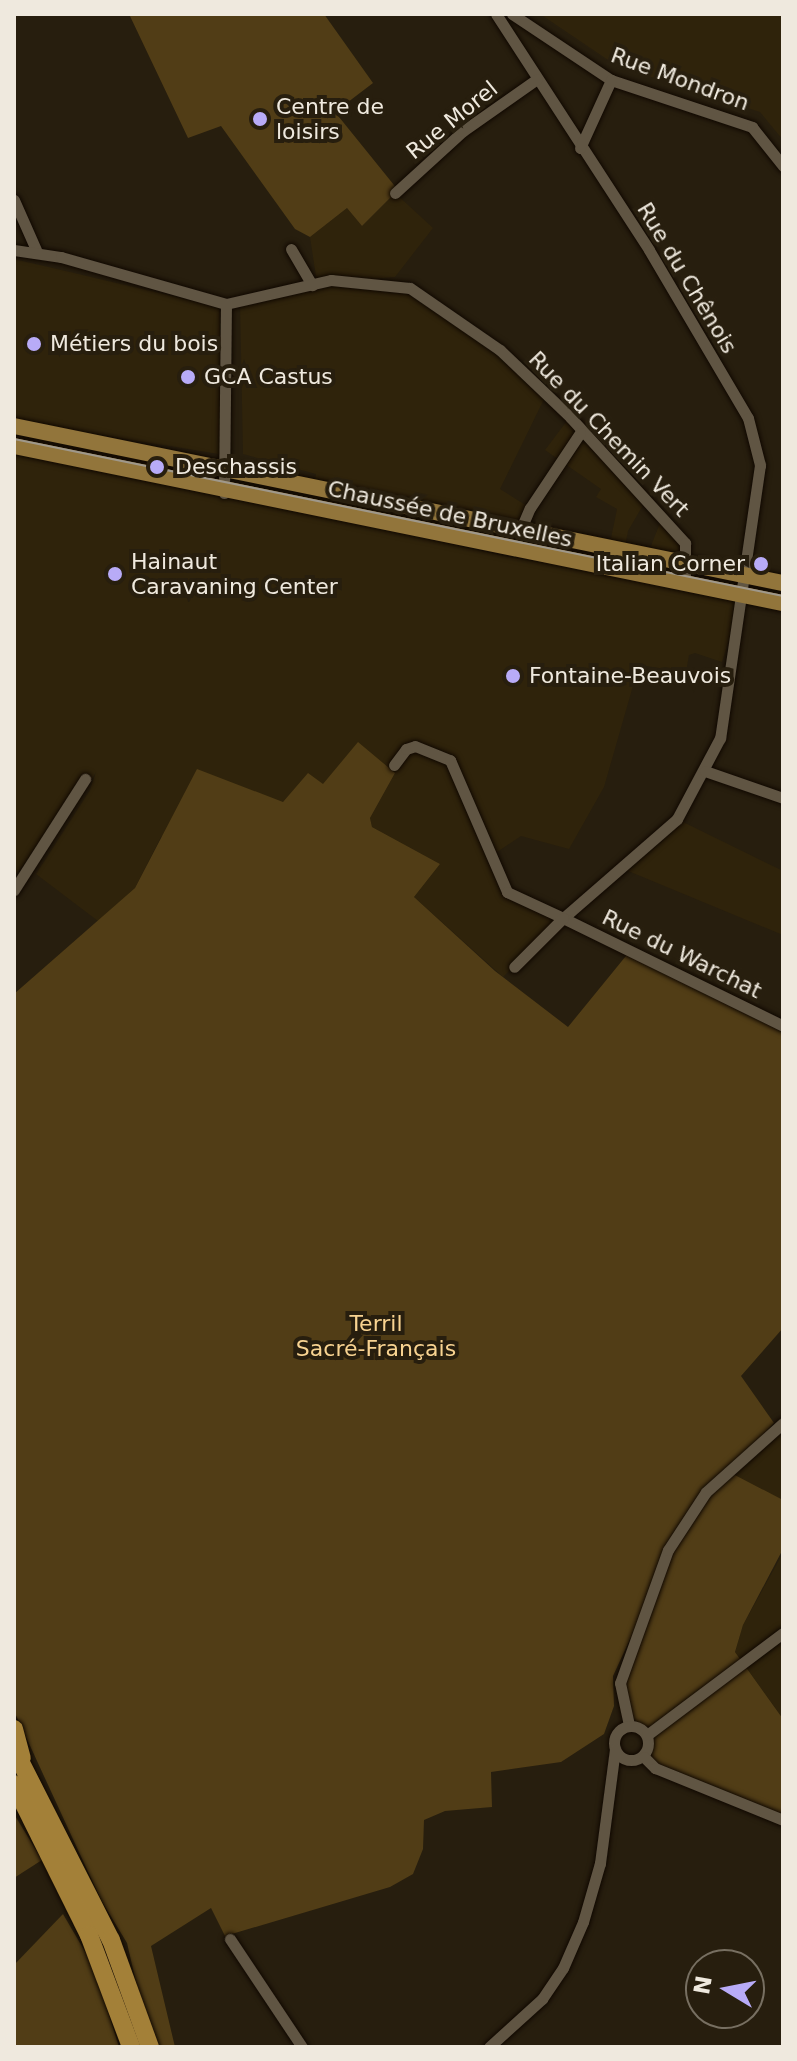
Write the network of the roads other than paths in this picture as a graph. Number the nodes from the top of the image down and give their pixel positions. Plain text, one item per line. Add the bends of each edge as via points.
1 (496, 14) edge
2 (512, 14) edge
3 (537, 79) junction
4 (611, 80) junction
5 (580, 148) junction
6 (783, 166) edge
7 (395, 193) dead end
8 (14, 200) edge
9 (291, 249) dead end
10 (14, 250) edge
11 (37, 252) junction
12 (312, 285) junction
13 (226, 304) junction
14 (14, 426) edge
15 (580, 433) junction
16 (14, 446) edge
17 (225, 470) junction
18 (224, 493) junction
19 (520, 531) junction
20 (685, 574) junction
21 (783, 583) edge
22 (744, 586) junction
23 (783, 603) edge
24 (394, 765) dead end
25 (705, 771) junction
26 (85, 779) dead end
27 (783, 798) edge
28 (14, 890) edge
29 (563, 918) junction
30 (514, 967) dead end
31 (783, 1026) edge
32 (783, 1423) edge
33 (783, 1633) edge
34 (629, 1725) junction
35 (14, 1729) edge
36 (647, 1735) junction
37 (14, 1749) edge
38 (615, 1749) junction
39 (644, 1757) junction
40 (20, 1778) edge
41 (783, 1820) edge
42 (230, 1939) dead end
43 (131, 2047) edge
44 (150, 2047) edge
45 (302, 2047) edge
46 (489, 2047) edge

1 - 3 street, Rue du Chênois
2 - 4 street, Rue Mondron
3 - 5 street, Rue du Chênois
3 - 7 street, Rue Morel via 463,131
4 - 5 street
4 - 6 street, Rue Mondron via 752,127
5 - 22 street, Rue du Chênois via 649,250 748,418 760,465
8 - 11 street
9 - 12 street
10 - 11 street, Rue du Chemin Vert
11 - 13 street, Rue du Chemin Vert
12 - 13 street, Rue du Chemin Vert
12 - 15 street, Rue du Chemin Vert via 351,280 410,288 500,350
13 - 17 street
14 - 17 main road, Chaussée de Bruxelles
15 - 19 street
15 - 20 street, Rue du Chemin Vert via 685,543
16 - 18 main road, Chaussée de Bruxelles
17 - 18 street
17 - 19 main road, Chaussée de Bruxelles
18 - 20 main road, Chaussée de Bruxelles
19 - 20 main road, Chaussée de Bruxelles
20 - 22 main road, Chaussée de Bruxelles
21 - 22 main road, Chaussée de Bruxelles
22 - 23 main road, Chaussée de Bruxelles
22 - 25 street, Rue du Warchat via 720,738
24 - 29 street via 415,746 450,760 507,892
25 - 27 street
25 - 29 street, Rue du Warchat via 677,819
26 - 28 street
29 - 30 street, Rue du Warchat
29 - 31 street, Rue du Warchat
32 - 34 street via 706,1492 668,1550 620,1683
33 - 36 street
34 - 36 street
34 - 38 street via 619,1730
35 - 40 highway
36 - 39 street
37 - 40 highway
38 - 39 street via 622,1758
38 - 46 street via 600,1863 578,1933 542,1999
39 - 41 street via 655,1768
40 - 43 highway
40 - 44 highway via 111,1940
42 - 45 street

